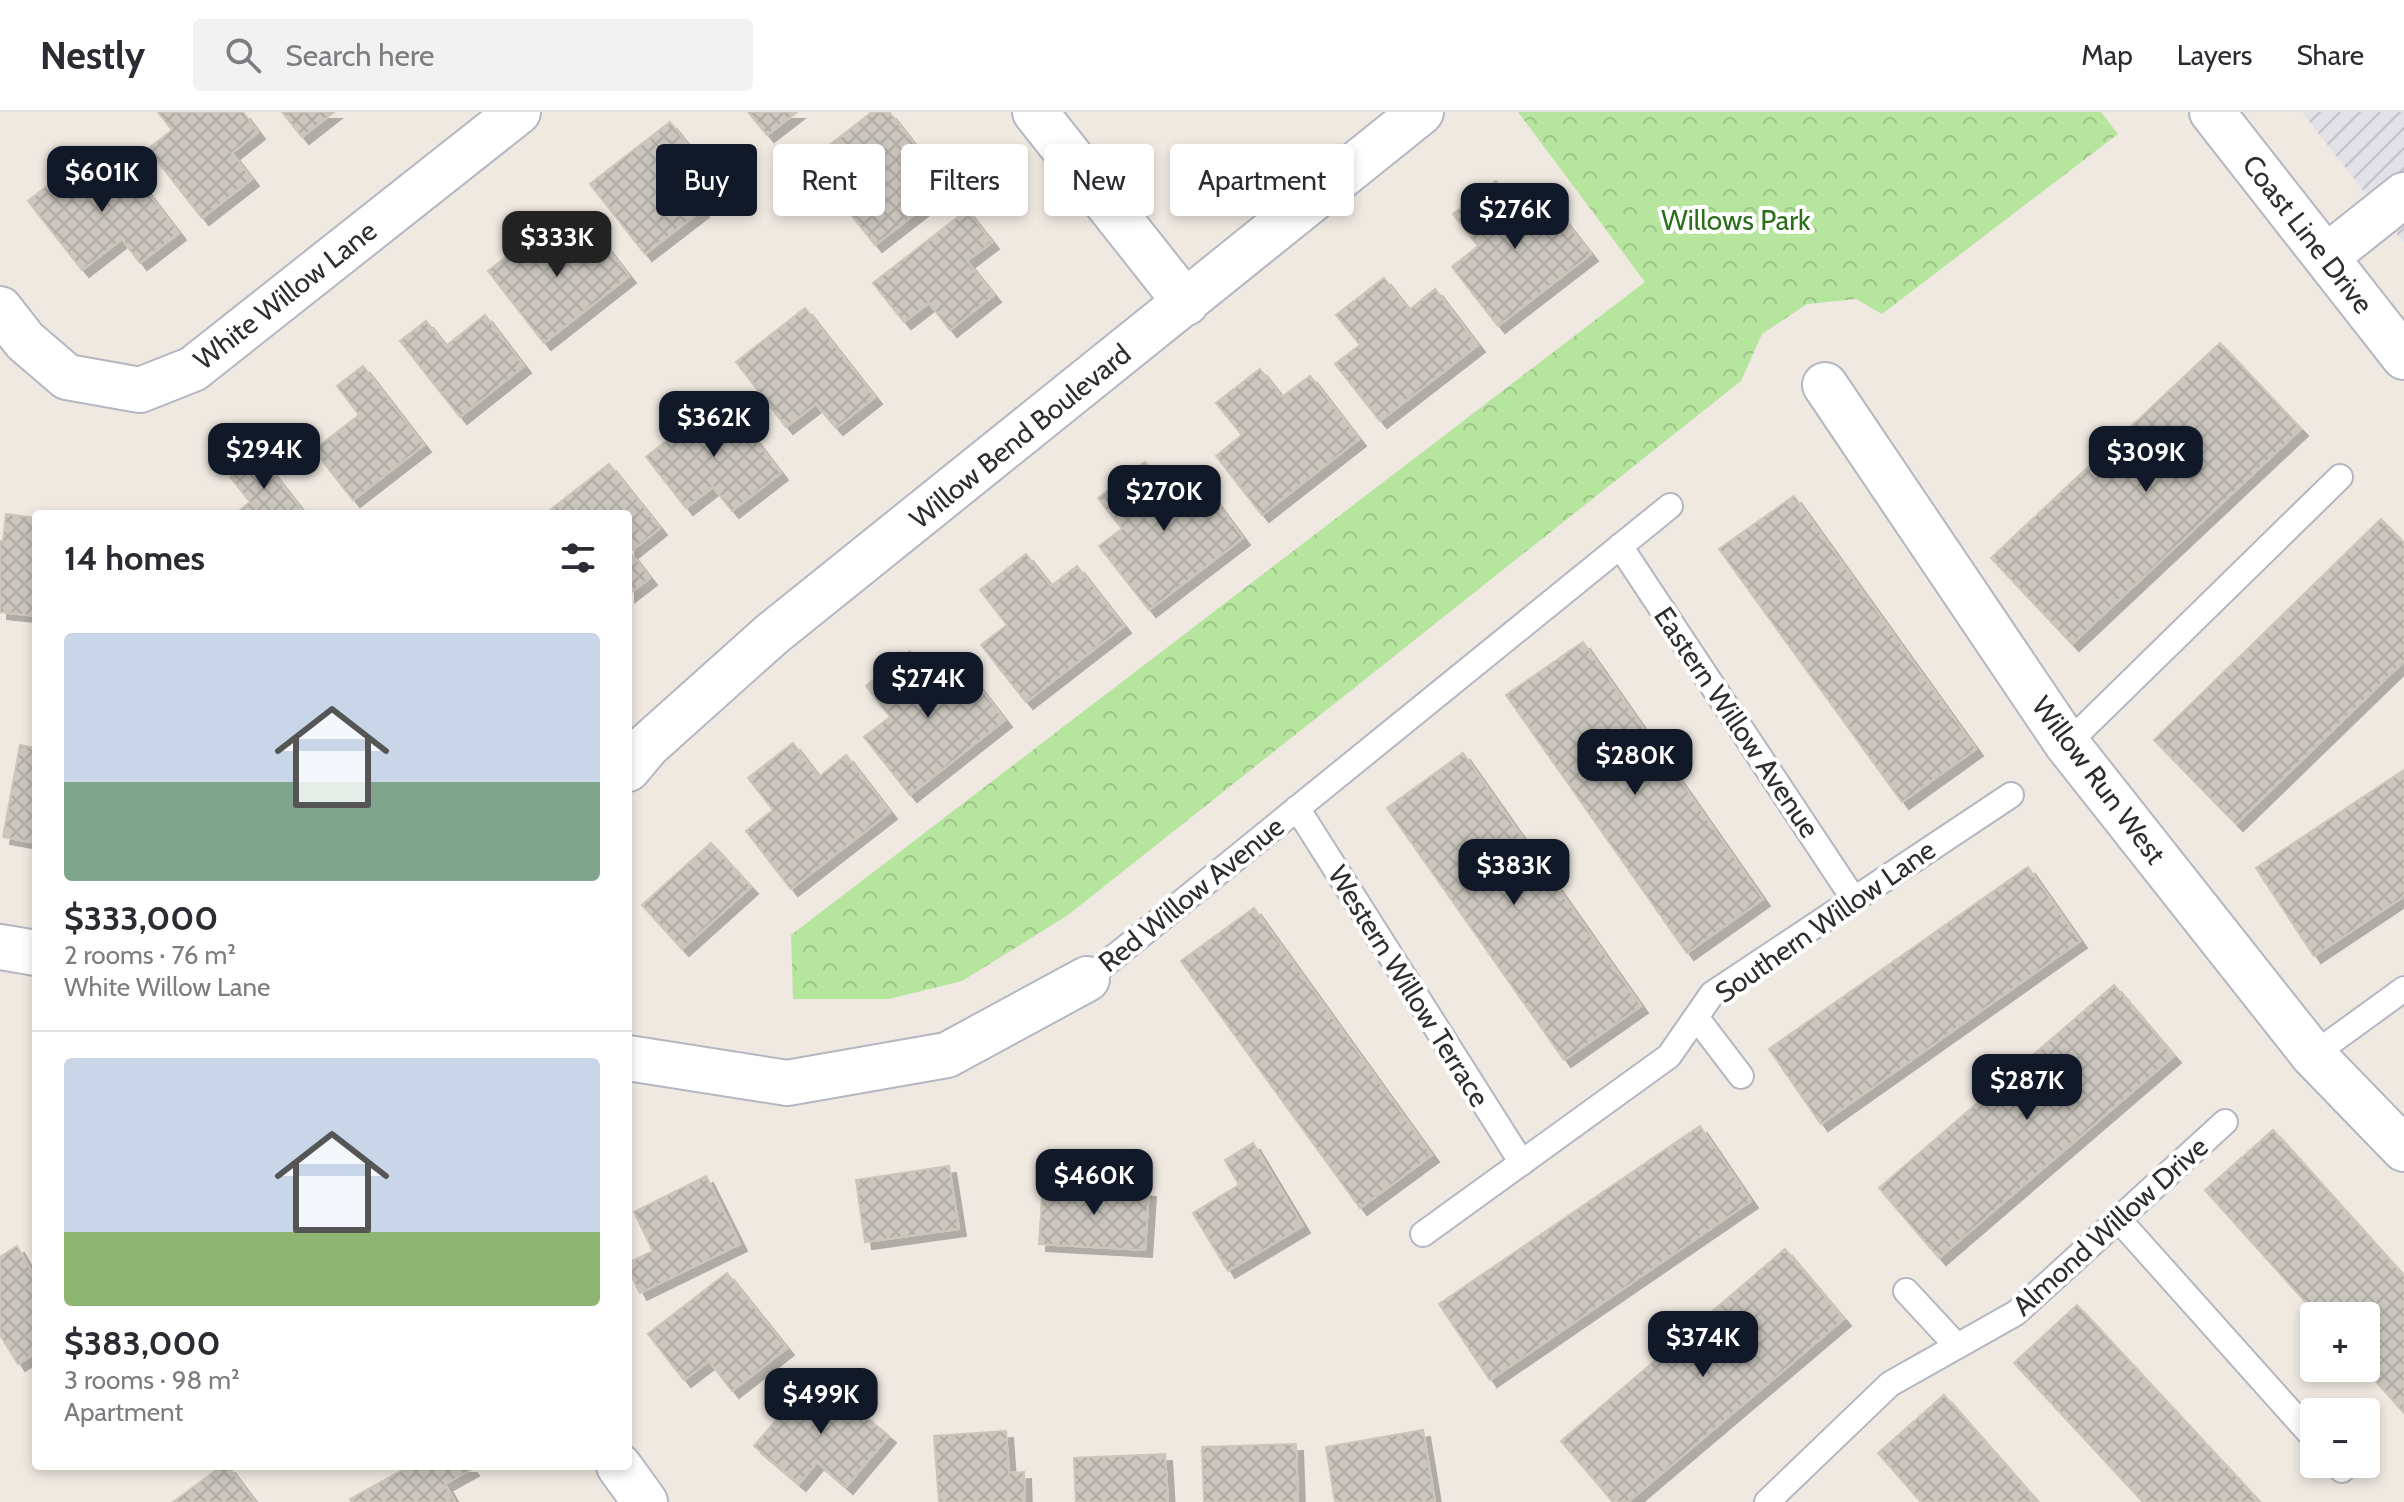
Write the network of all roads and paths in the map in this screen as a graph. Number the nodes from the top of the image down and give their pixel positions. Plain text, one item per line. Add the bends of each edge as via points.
1 (518, 112) edge
2 (1035, 112) edge
3 (1421, 112) edge
4 (2212, 112) edge
5 (2404, 195) edge
6 (2326, 257) junction
7 (1186, 303) junction
8 (0, 309) edge
9 (2404, 357) edge
10 (1825, 385) dead end
11 (2340, 477) dead end
12 (1670, 506) dead end
13 (1620, 546) junction
14 (2067, 744) junction
15 (632, 764) edge
16 (2011, 795) dead end
17 (1297, 808) junction
18 (1853, 898) junction
19 (0, 947) edge
20 (32, 952) edge
21 (1087, 979) joint
22 (2404, 989) edge
23 (1696, 1017) junction
24 (2313, 1055) junction
25 (632, 1059) edge
26 (1741, 1076) dead end
27 (2225, 1122) dead end
28 (2404, 1149) edge
29 (1522, 1163) junction
30 (2119, 1220) junction
31 (1423, 1234) dead end
32 (1906, 1291) dead end
33 (1957, 1346) junction
34 (2300, 1422) edge
35 (622, 1470) edge
36 (1786, 1484) junction
37 (645, 1502) edge
38 (1767, 1502) edge
39 (1803, 1502) edge

1 - 8 street, White Willow Lane via 193,369 140,390 67,377 25,341
2 - 7 street
3 - 7 street, Willow Bend Boulevard
4 - 6 street, Coast Line Drive
5 - 6 street
6 - 9 street, Coast Line Drive
7 - 15 street, Willow Bend Boulevard via 772,634
10 - 14 street, Willow Run West
11 - 14 lane
12 - 13 lane, Red Willow Avenue
13 - 17 lane, Red Willow Avenue
13 - 18 lane, Eastern Willow Avenue
14 - 24 street, Willow Run West
16 - 18 lane, Southern Willow Lane
17 - 21 lane, Red Willow Avenue
17 - 29 lane, Western Willow Terrace
18 - 23 lane, Southern Willow Lane via 1712,994
19 - 20 street
21 - 25 street, Red Willow Avenue via 947,1055 787,1083
22 - 24 lane
23 - 26 lane
23 - 29 lane, Southern Willow Lane via 1669,1056
24 - 28 street, Willow Run West
27 - 30 lane, Almond Willow Drive
29 - 31 lane, Southern Willow Lane
30 - 33 lane, Almond Willow Drive via 2016,1313
30 - 34 lane
32 - 33 lane
33 - 36 lane, Almond Willow Drive via 1890,1384
35 - 37 street
36 - 38 lane, Almond Willow Drive
36 - 39 lane

